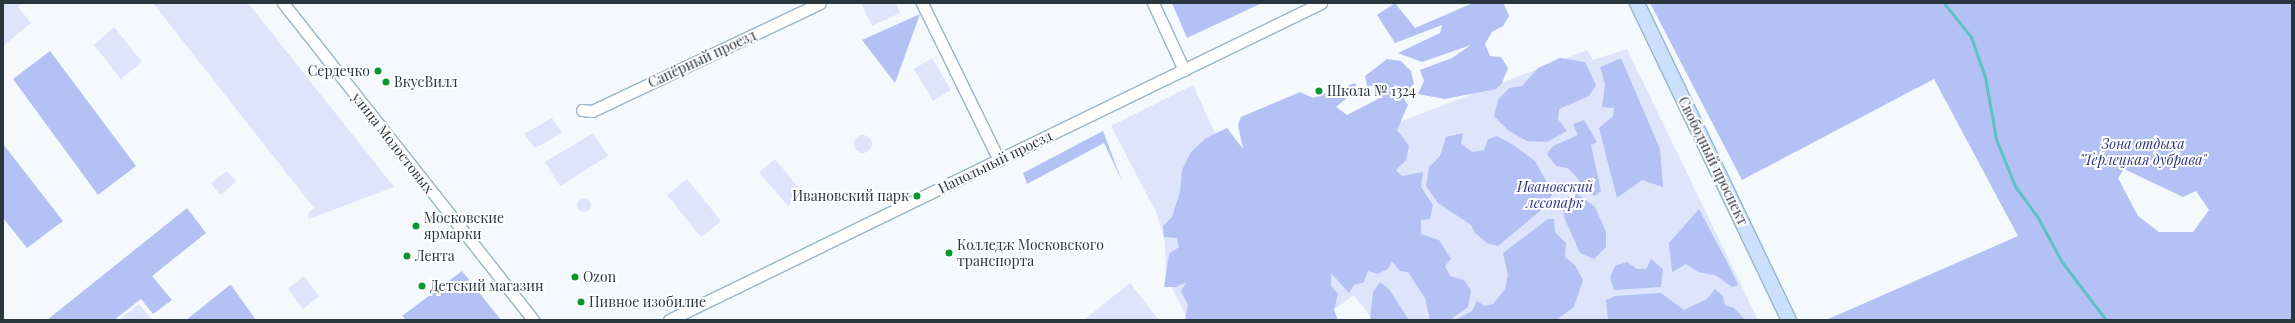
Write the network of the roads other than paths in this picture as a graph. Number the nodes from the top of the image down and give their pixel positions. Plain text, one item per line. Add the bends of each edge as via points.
1 (284, 3) edge
2 (820, 3) edge
3 (922, 3) edge
4 (1153, 3) edge
5 (1321, 3) edge
6 (1637, 3) edge
7 (1184, 70) junction
8 (582, 110) dead end
9 (999, 160) junction
10 (533, 320) edge
11 (669, 320) edge
12 (1789, 320) edge

1 - 10 street, улица Молостовых
2 - 8 street, Сапёрный проезд via 592,111
3 - 9 street
4 - 7 street
5 - 7 street, Напольный проезд
6 - 12 main road, Свободный проспект
7 - 9 street, Напольный проезд
9 - 11 street, Напольный проезд

